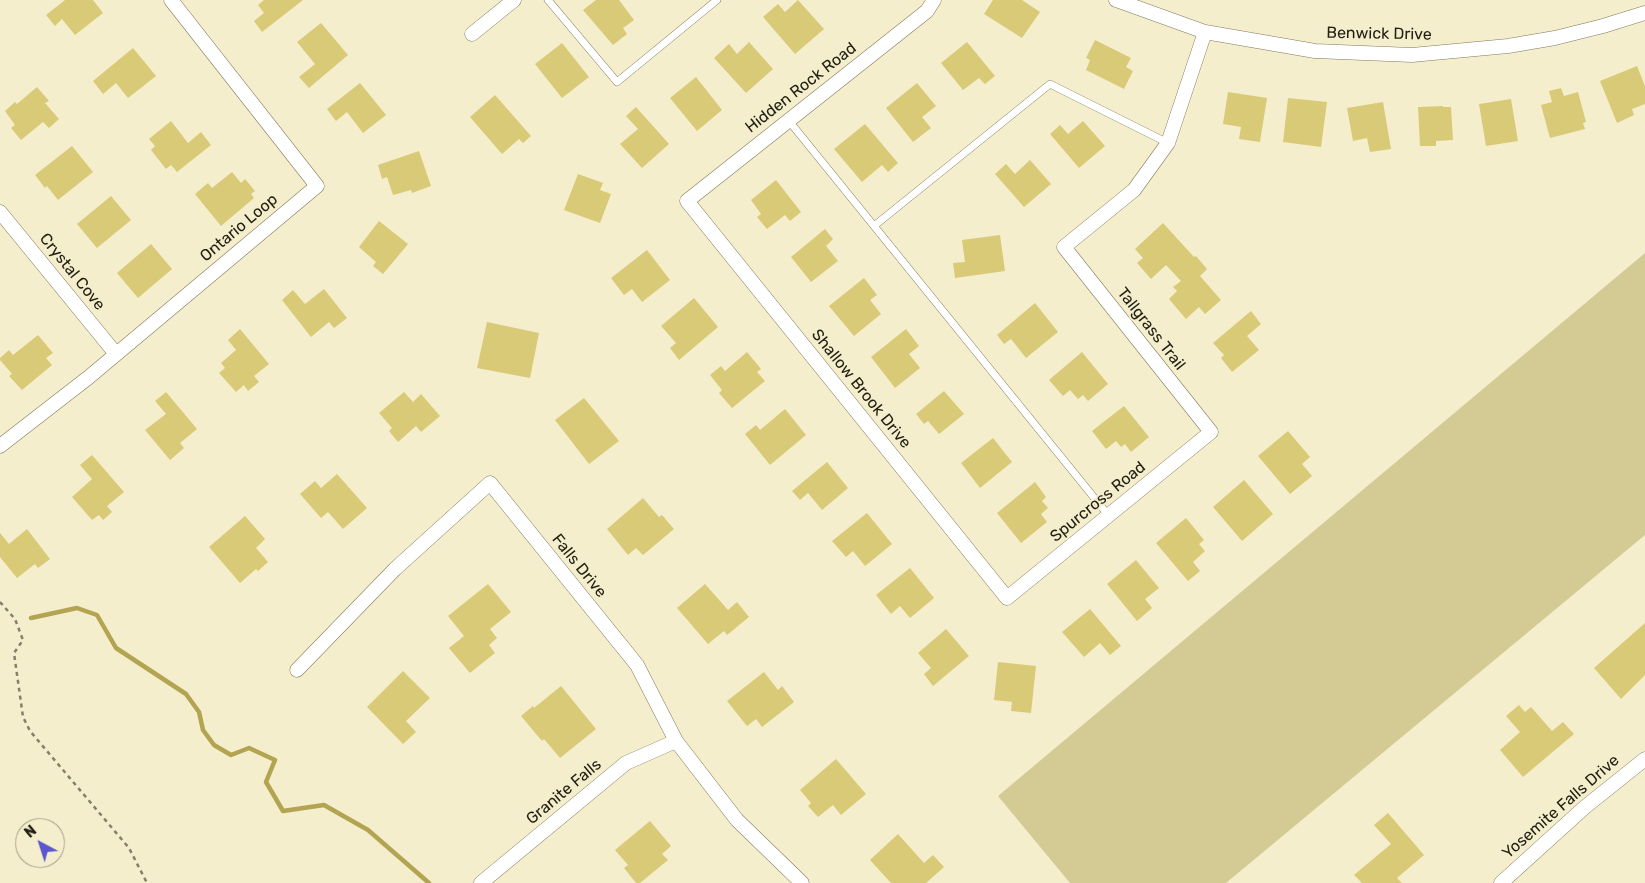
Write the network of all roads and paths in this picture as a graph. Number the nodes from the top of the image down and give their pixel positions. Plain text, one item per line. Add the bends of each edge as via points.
1 (171, 0) edge
2 (514, 0) edge
3 (548, 0) edge
4 (717, 0) edge
5 (934, 0) edge
6 (1116, 0) edge
7 (1645, 13) edge
8 (1205, 32) junction
9 (472, 34) dead end
10 (789, 121) junction
11 (1168, 143) junction
12 (687, 201) joint
13 (0, 212) edge
14 (874, 226) junction
15 (116, 354) junction
16 (1212, 432) joint
17 (0, 446) edge
18 (1109, 516) junction
19 (1007, 598) joint
20 (0, 602) edge
21 (297, 670) dead end
22 (676, 740) junction
23 (1645, 759) edge
24 (147, 883) edge
25 (481, 883) edge
26 (802, 883) edge
27 (1501, 883) edge

1 - 15 street, Ontario Loop via 317,186
2 - 9 street
3 - 4 lane via 617,82
5 - 10 street, Hidden Rock Road via 926,11
6 - 8 street, Benwick Drive
7 - 8 street, Benwick Drive via 1554,38 1412,55 1316,50
8 - 11 street
10 - 12 street, Hidden Rock Road
10 - 14 lane
11 - 14 lane via 1050,84
11 - 16 street, Tallgrass Trail via 1134,190 1064,247
12 - 19 street, Shallow Brook Drive
13 - 15 street, Crystal Cove
14 - 18 lane
15 - 17 street, Ontario Loop
16 - 18 street, Spurcross Road
18 - 19 street, Spurcross Road
20 - 24 path via 15,619 23,640 14,653 22,718 129,848
21 - 22 street, Falls Drive via 395,569 490,483 636,665
22 - 25 street, Granite Falls via 626,763
22 - 26 street, Falls Drive via 737,820
23 - 27 street, Yosemite Falls Drive via 1585,807

